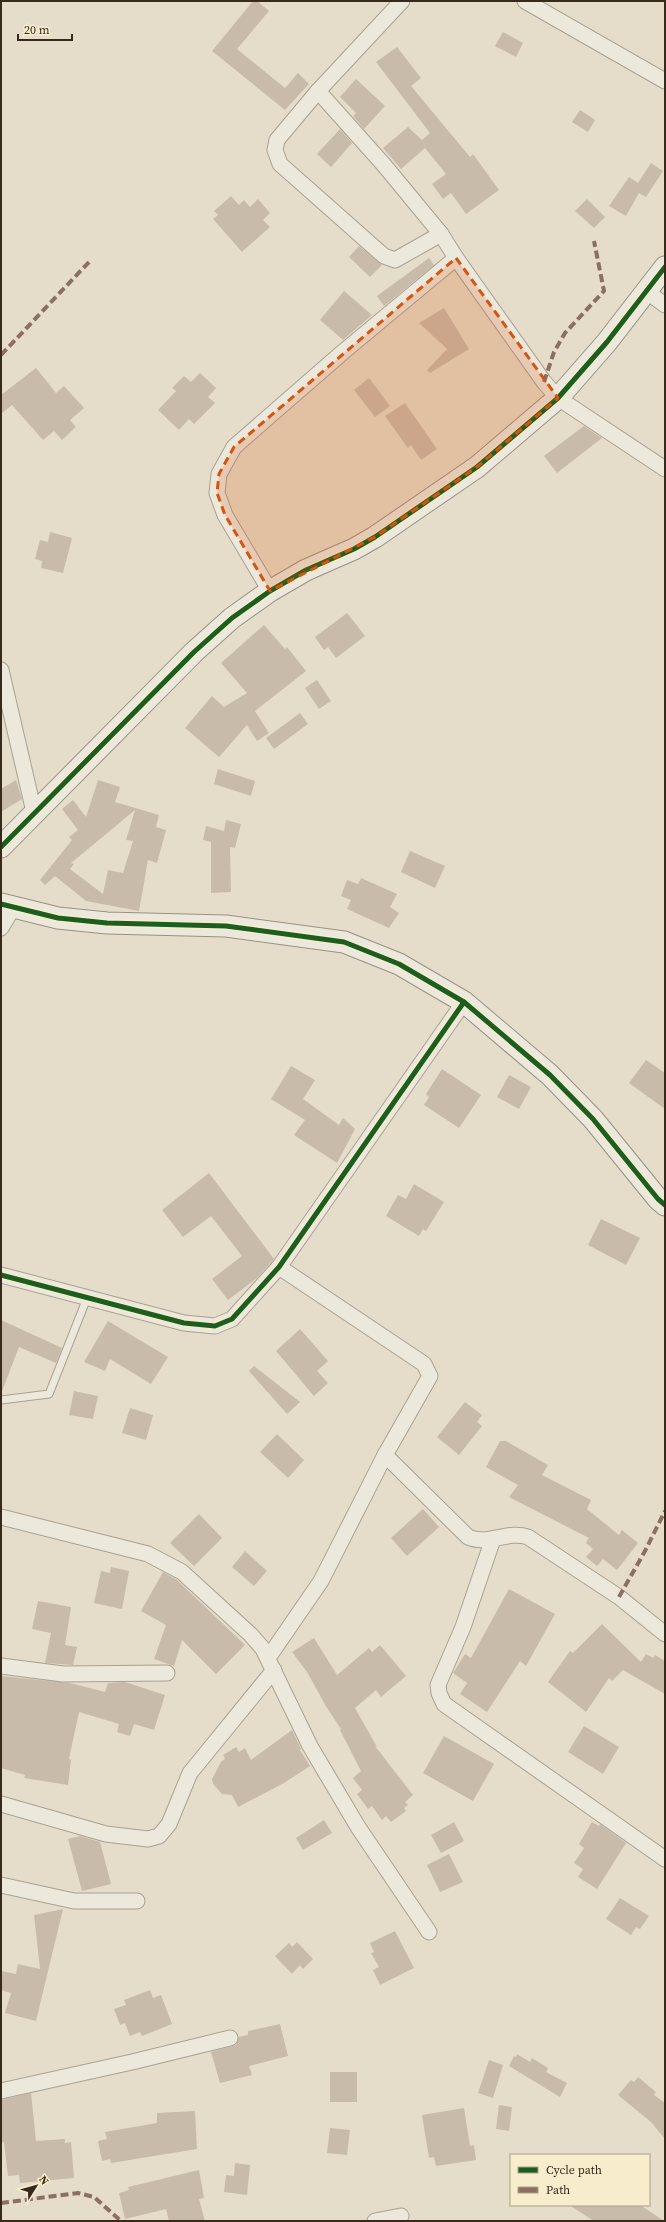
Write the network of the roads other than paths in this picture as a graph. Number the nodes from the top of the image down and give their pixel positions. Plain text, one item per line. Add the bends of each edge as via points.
1 (402, 1) edge
2 (525, 1) edge
3 (665, 81) edge
4 (318, 91) junction
5 (442, 234) junction
6 (456, 258) junction
7 (665, 267) edge
8 (646, 292) junction
9 (665, 305) edge
10 (558, 398) junction
11 (665, 469) edge
12 (270, 591) junction
13 (1, 670) edge
14 (34, 812) junction
15 (1, 847) edge
16 (7, 906) edge
17 (1, 928) edge
18 (464, 1002) junction
19 (665, 1205) edge
20 (279, 1267) junction
21 (1, 1275) edge
22 (87, 1298) junction
23 (1, 1400) edge
24 (385, 1455) junction
25 (1, 1517) edge
26 (493, 1539) junction
27 (665, 1634) edge
28 (271, 1664) junction
29 (1, 1666) edge
30 (167, 1673) dead end
31 (1, 1804) edge
32 (665, 1859) edge
33 (1, 1885) edge
34 (137, 1901) dead end
35 (429, 1932) dead end
36 (230, 2038) dead end
37 (1, 2091) edge
38 (401, 2216) dead end
39 (375, 2221) edge

1 - 4 street
2 - 3 street
4 - 5 street
4 - 5 street via 277,140 275,150 280,164 384,256 395,260
5 - 6 street
6 - 10 street
6 - 12 street via 234,447 219,474 217,493 225,514
7 - 8 street
8 - 9 street
8 - 10 street
10 - 11 street
10 - 12 street via 477,466 375,537 306,570
12 - 14 street via 232,618 194,652
13 - 14 street
14 - 15 street
16 - 17 street
16 - 18 street via 58,918 108,923 226,926 344,942 399,964
18 - 19 street via 560,1086 593,1119 658,1200
18 - 20 street
20 - 22 street via 232,1318 215,1326 184,1323
20 - 24 street via 424,1364 430,1376
21 - 22 street
22 - 23 lane via 49,1394
24 - 26 street via 468,1537 482,1541
24 - 28 street via 321,1581
25 - 28 street via 148,1554 182,1572 251,1635
26 - 27 street via 519,1534 528,1537 619,1597
26 - 32 street via 463,1627 438,1685 444,1704
28 - 31 street via 190,1773 169,1824 159,1836 148,1839 106,1834
28 - 35 street via 310,1746 354,1820
29 - 30 street via 63,1674
33 - 34 street via 74,1901
36 - 37 street
38 - 39 street

